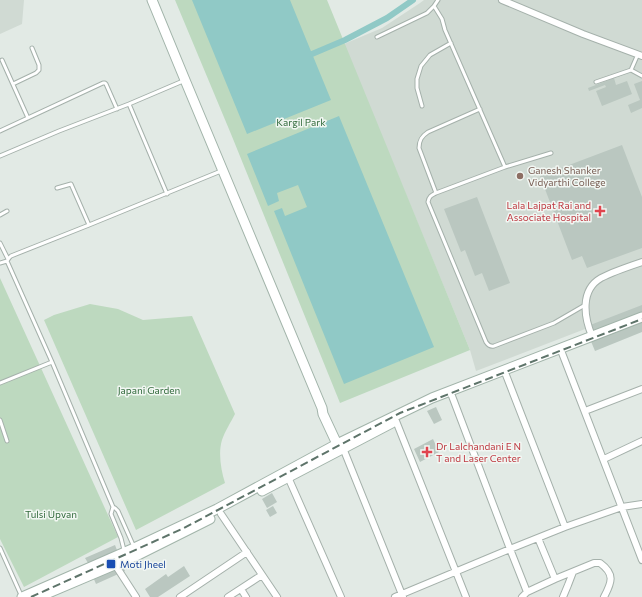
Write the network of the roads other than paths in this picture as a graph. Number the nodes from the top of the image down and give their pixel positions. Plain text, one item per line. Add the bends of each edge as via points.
1 (152, 0) edge
2 (438, 0) edge
3 (502, 0) edge
4 (434, 6) junction
5 (377, 37) dead end
6 (451, 43) junction
7 (32, 48) dead end
8 (640, 55) edge
9 (2, 60) dead end
10 (630, 70) junction
11 (642, 76) edge
12 (184, 80) junction
13 (596, 82) dead end
14 (13, 84) junction
15 (129, 104) junction
16 (422, 106) dead end
17 (117, 109) junction
18 (480, 109) junction
19 (28, 118) junction
20 (0, 131) edge
21 (551, 153) dead end
22 (0, 156) edge
23 (505, 167) junction
24 (223, 170) junction
25 (57, 188) dead end
26 (436, 193) junction
27 (167, 194) junction
28 (7, 212) dead end
29 (0, 215) edge
30 (89, 225) junction
31 (0, 243) edge
32 (7, 260) junction
33 (0, 262) edge
34 (642, 262) edge
35 (585, 305) junction
36 (642, 317) edge
37 (642, 322) edge
38 (592, 336) junction
39 (562, 353) junction
40 (52, 362) junction
41 (527, 364) junction
42 (506, 375) junction
43 (0, 383) edge
44 (642, 388) edge
45 (452, 396) junction
46 (585, 411) junction
47 (0, 420) edge
48 (396, 421) junction
49 (7, 441) dead end
50 (642, 441) edge
51 (340, 444) junction
52 (604, 459) junction
53 (288, 477) junction
54 (642, 504) edge
55 (113, 507) junction
56 (622, 507) junction
57 (221, 514) junction
58 (565, 528) junction
59 (538, 538) junction
60 (0, 548) edge
61 (510, 549) junction
62 (124, 552) junction
63 (136, 552) junction
64 (247, 552) junction
65 (642, 560) edge
66 (113, 561) junction
67 (456, 571) junction
68 (572, 572) junction
69 (262, 575) junction
70 (555, 579) junction
71 (240, 589) junction
72 (527, 592) junction
73 (403, 595) edge
74 (22, 597) edge
75 (41, 597) edge
76 (136, 597) edge
77 (180, 597) edge
78 (228, 597) edge
79 (246, 597) edge
80 (277, 597) edge
81 (341, 597) edge
82 (394, 597) edge
83 (466, 597) edge
84 (522, 597) edge
85 (562, 597) edge
86 (604, 597) edge

1 - 12 main road
2 - 4 lane
3 - 8 street
4 - 5 lane via 422,16
4 - 6 lane
6 - 16 lane via 430,55 421,66 417,88
6 - 18 lane
7 - 14 lane via 39,70
8 - 10 lane
9 - 14 lane
10 - 11 lane
10 - 13 lane
12 - 15 lane
12 - 24 main road
14 - 19 lane
15 - 17 lane
15 - 27 lane
17 - 19 lane via 106,84 103,83
17 - 22 lane
18 - 23 lane
18 - 26 lane via 428,132 420,139 419,148
19 - 20 lane
21 - 23 lane
23 - 26 lane
24 - 27 lane
24 - 51 main road via 322,408
25 - 30 lane via 71,184
26 - 35 lane via 428,198 429,206 488,345 494,346 554,323
27 - 30 lane
28 - 29 lane
30 - 32 lane via 11,256
31 - 32 lane
32 - 33 lane
32 - 40 lane
34 - 35 street via 595,282 589,289
35 - 38 street via 587,323
36 - 38 main road
37 - 39 main road
38 - 41 main road
39 - 41 main road
39 - 46 street
40 - 43 lane
40 - 55 lane
41 - 42 main road
41 - 51 main road via 432,398
42 - 45 main road
42 - 58 street
44 - 46 street
45 - 48 main road
45 - 61 street
46 - 52 street
47 - 49 lane
48 - 51 main road
48 - 67 street
50 - 52 street
51 - 53 main road
51 - 63 main road
51 - 73 street
52 - 56 street
53 - 57 main road
53 - 81 street
54 - 56 street
55 - 62 lane via 111,514
55 - 63 lane via 118,511
56 - 58 street
56 - 65 street
57 - 63 main road
57 - 64 street
58 - 59 street
59 - 61 street
59 - 70 street
60 - 74 lane
61 - 67 street
61 - 72 street
62 - 63 main road
62 - 66 main road
63 - 66 main road
64 - 69 street
64 - 77 street
66 - 74 main road
66 - 75 main road
66 - 76 street
67 - 73 street
67 - 83 street
68 - 70 street
68 - 85 street
68 - 86 street via 600,562 610,574 611,580
69 - 71 street
69 - 80 street
70 - 72 street
71 - 78 street
71 - 79 street
72 - 84 street
73 - 82 street

